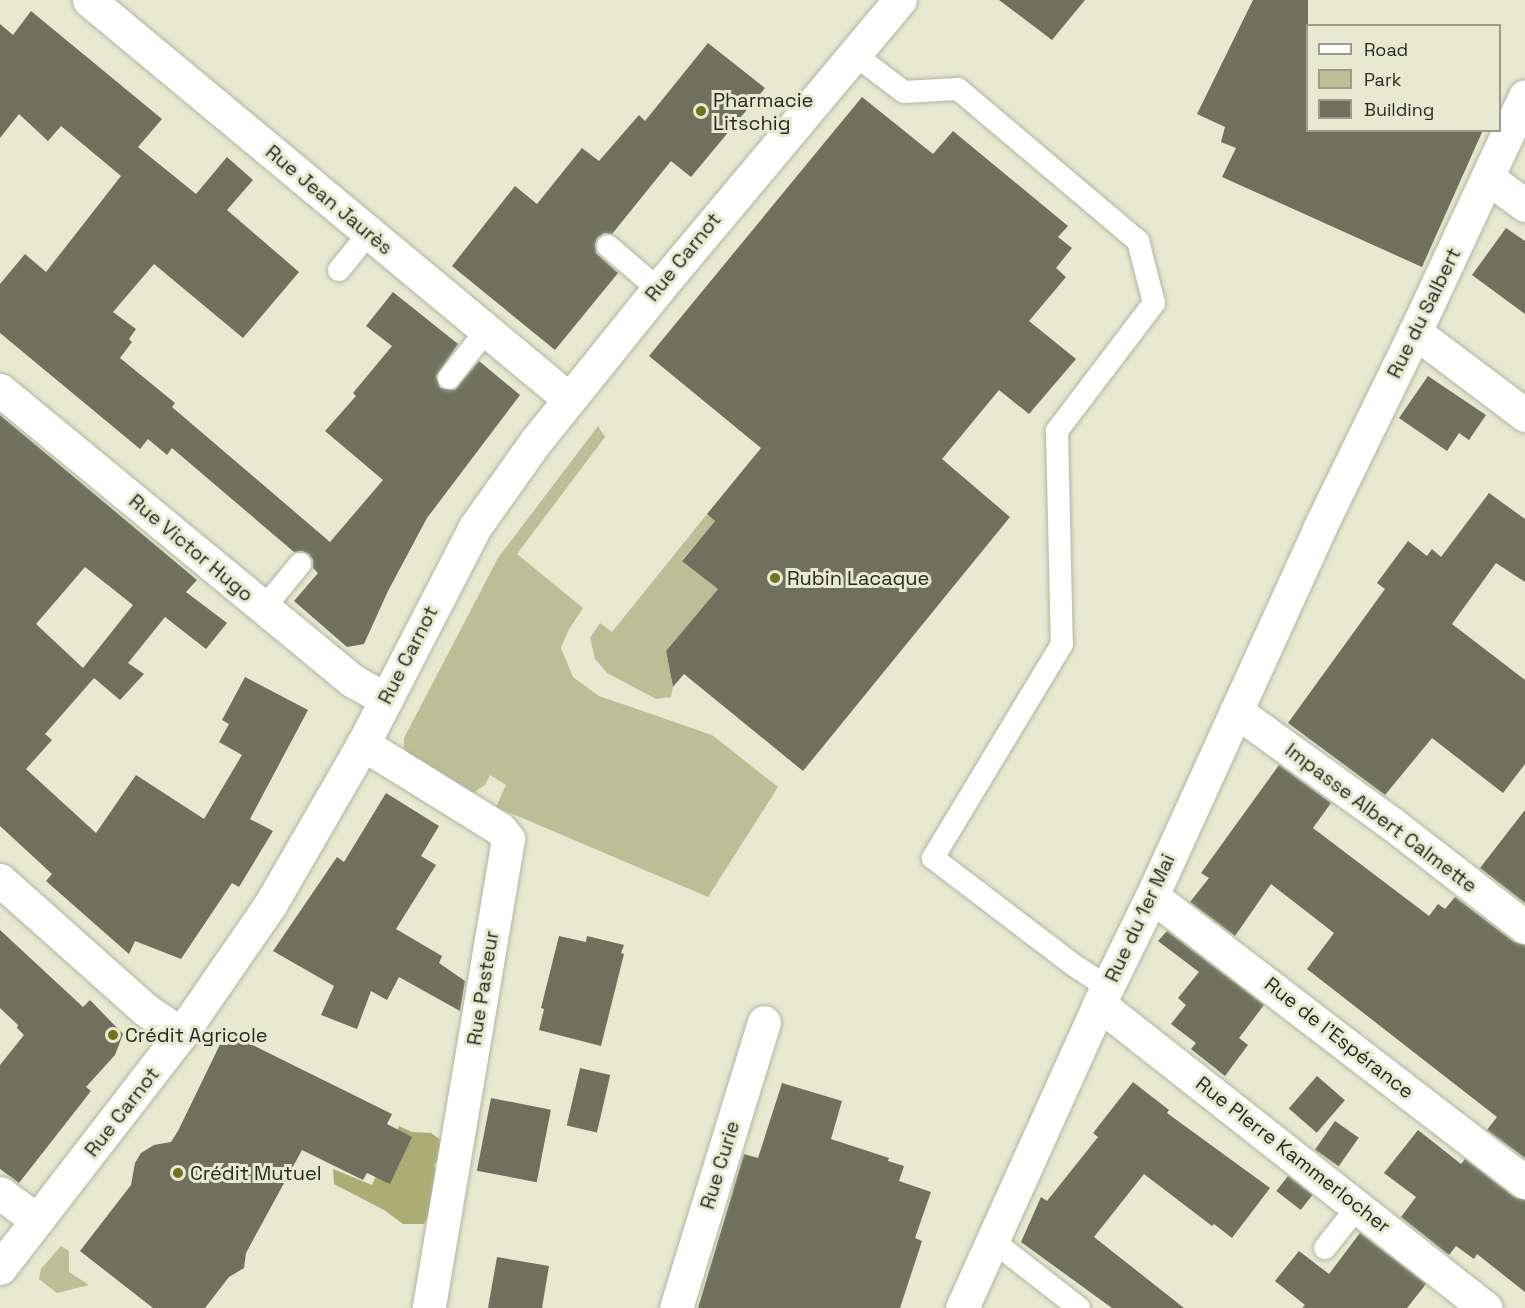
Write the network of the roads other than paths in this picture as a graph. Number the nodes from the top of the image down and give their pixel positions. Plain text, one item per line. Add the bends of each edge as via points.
1 (89, 0) edge
2 (900, 0) edge
3 (850, 60) junction
4 (1525, 96) edge
5 (1488, 178) junction
6 (1525, 205) edge
7 (369, 233) junction
8 (608, 246) dead end
9 (339, 270) dead end
10 (657, 289) junction
11 (486, 331) junction
12 (1415, 332) junction
13 (449, 378) dead end
14 (0, 390) edge
15 (569, 399) junction
16 (1525, 415) edge
17 (1319, 529) joint
18 (300, 564) dead end
19 (264, 608) junction
20 (386, 699) junction
21 (1236, 711) junction
22 (363, 744) junction
23 (0, 880) edge
24 (1152, 896) junction
25 (1525, 927) edge
26 (1103, 996) junction
27 (764, 1022) dead end
28 (181, 1034) junction
29 (1525, 1182) edge
30 (0, 1193) edge
31 (1358, 1206) junction
32 (37, 1220) junction
33 (993, 1241) junction
34 (1325, 1248) dead end
35 (0, 1268) edge
36 (429, 1308) edge
37 (676, 1308) edge
38 (962, 1308) edge
39 (1079, 1308) edge
40 (1486, 1308) edge

1 - 7 street, Rue Jean Jaurès
2 - 3 street, Rue Carnot
3 - 10 street, Rue Carnot
3 - 26 lane via 904,92 958,89 1138,241 1154,303 1057,431 1062,644 933,858 1075,966
4 - 5 street, Rue du Salbert
5 - 6 street
5 - 12 street, Rue du Salbert
7 - 9 lane
7 - 11 street, Rue Jean Jaurès
8 - 10 lane
10 - 15 street, Rue Carnot
11 - 13 lane
11 - 15 street, Rue Jean Jaurès
12 - 16 street
12 - 17 street, Rue du Salbert
14 - 19 street, Rue Victor Hugo
15 - 20 street, Rue Carnot via 475,527
17 - 21 street, Rue du 1er Mai
18 - 19 lane
19 - 20 street, Rue Victor Hugo via 353,681
20 - 22 street, Rue Carnot
21 - 24 street, Rue du 1er Mai
21 - 25 street, Impasse Albert Calmette
22 - 28 street, Rue Carnot via 270,905
22 - 36 street, Rue Pasteur via 500,829 508,839
23 - 28 street via 146,1010
24 - 26 street, Rue du 1er Mai
24 - 29 street, Rue de l'Espérance
26 - 31 street, Rue PIerre Kammerlocher
26 - 33 street, Rue du 1er Mai
27 - 37 street, Rue Curie
28 - 32 street, Rue Carnot
30 - 32 street
31 - 34 lane
31 - 40 street, Rue PIerre Kammerlocher
32 - 35 street, Rue Carnot
33 - 38 street, Rue du 1er Mai
33 - 39 lane

